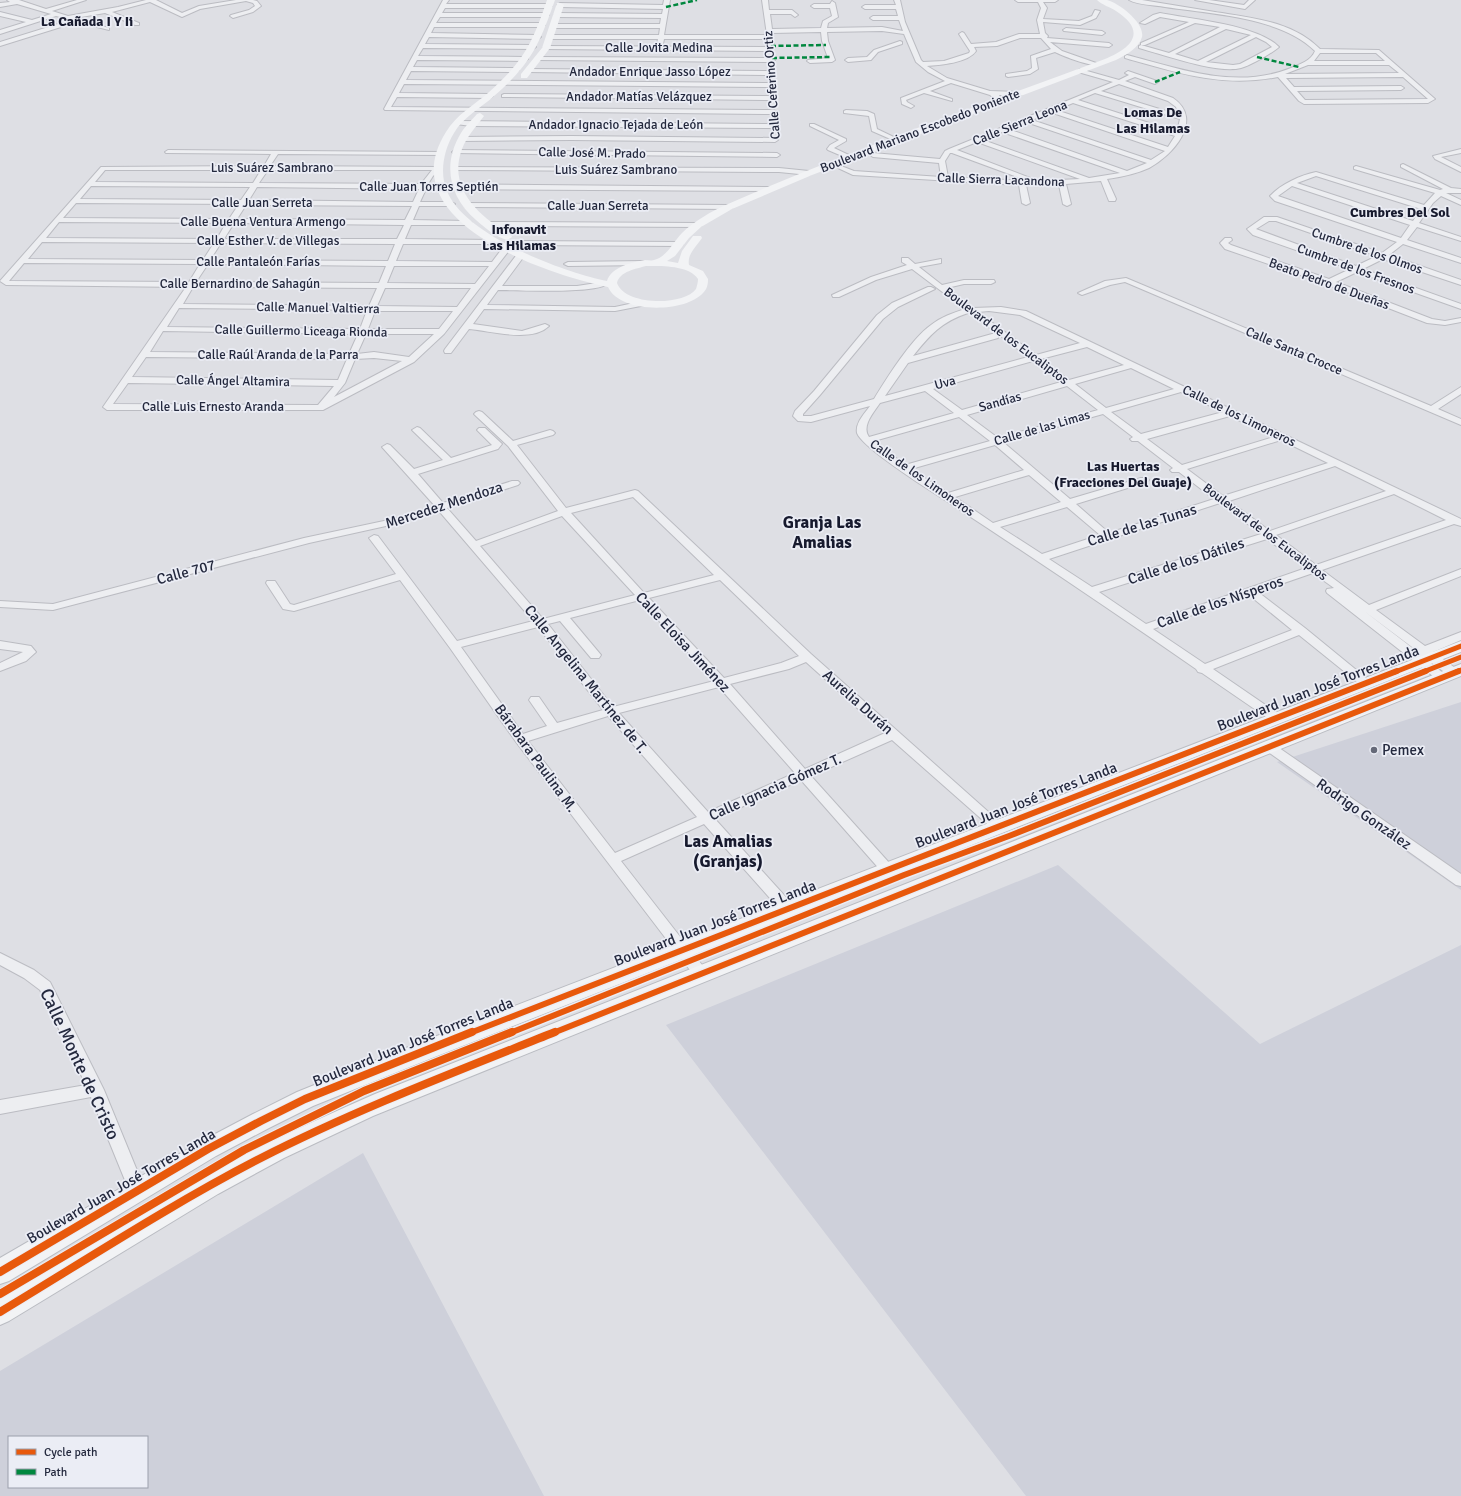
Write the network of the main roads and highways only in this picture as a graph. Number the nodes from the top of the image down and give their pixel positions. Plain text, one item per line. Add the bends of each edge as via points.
1 (1461, 646) edge
2 (1452, 673) edge
3 (0, 1272) edge
4 (0, 1312) edge

1 - 3 main road, Boulevard Juan José Torres Landa via 1423,656 1276,718 305,1099 208,1149
2 - 4 main road via 383,1101 240,1169

